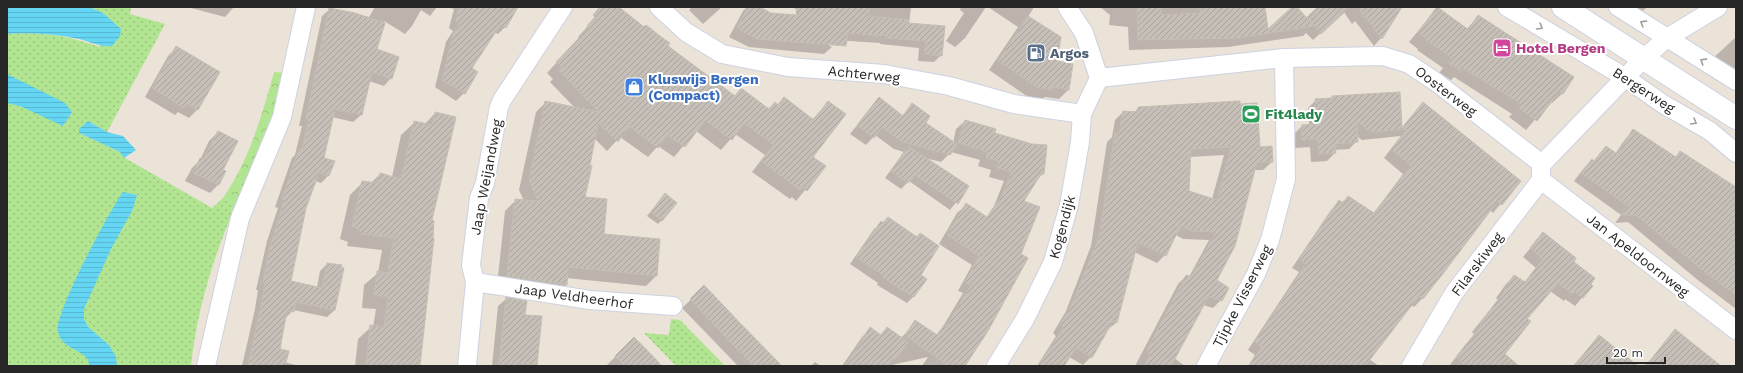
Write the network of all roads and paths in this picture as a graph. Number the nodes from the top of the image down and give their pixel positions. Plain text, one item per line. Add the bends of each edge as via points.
1 (306, 7) edge
2 (563, 7) edge
3 (659, 7) edge
4 (1067, 7) edge
5 (1507, 7) edge
6 (1563, 7) edge
7 (1618, 7) edge
8 (1718, 7) edge
9 (1667, 38) junction
10 (1284, 58) junction
11 (1644, 58) junction
12 (1099, 78) junction
13 (1626, 78) junction
14 (1736, 82) edge
15 (1082, 114) junction
16 (1736, 118) edge
17 (1736, 153) edge
18 (1541, 172) junction
19 (475, 282) junction
20 (674, 306) dead end
21 (1736, 330) edge
22 (206, 366) edge
23 (468, 366) edge
24 (996, 366) edge
25 (1206, 366) edge
26 (1411, 366) edge

1 - 22 street via 282,117 240,218
2 - 19 street, Jaap Weijandweg via 499,107 485,183 479,198 471,265
3 - 15 street, Achterweg via 686,32 722,54 788,66 884,74 949,86 1014,104
4 - 12 street via 1084,33
5 -> 13 street, Bergerweg
6 - 11 main road, Bergerweg
9 -> 7 street
8 - 9 street
9 - 11 street
14 -> 9 street
10 - 12 street, Oosterweg
10 - 18 street, Oosterweg via 1383,56 1409,64 1436,82
10 - 25 street, Tjipke Visserweg via 1286,179 1270,240 1256,274
11 - 13 street
11 - 16 main road, Bergerweg
12 - 15 street, Kogendijk
13 -> 17 street, Bergerweg via 1663,104 1710,131
13 - 18 street
15 - 24 street, Kogendijk via 1069,205 1053,262 1025,320
18 - 21 street, Jan Apeldoornweg
18 - 26 street, Filarskiweg via 1454,293
19 - 20 street, Jaap Veldheerhof via 590,300
19 - 23 street, Jaap Weijandweg

